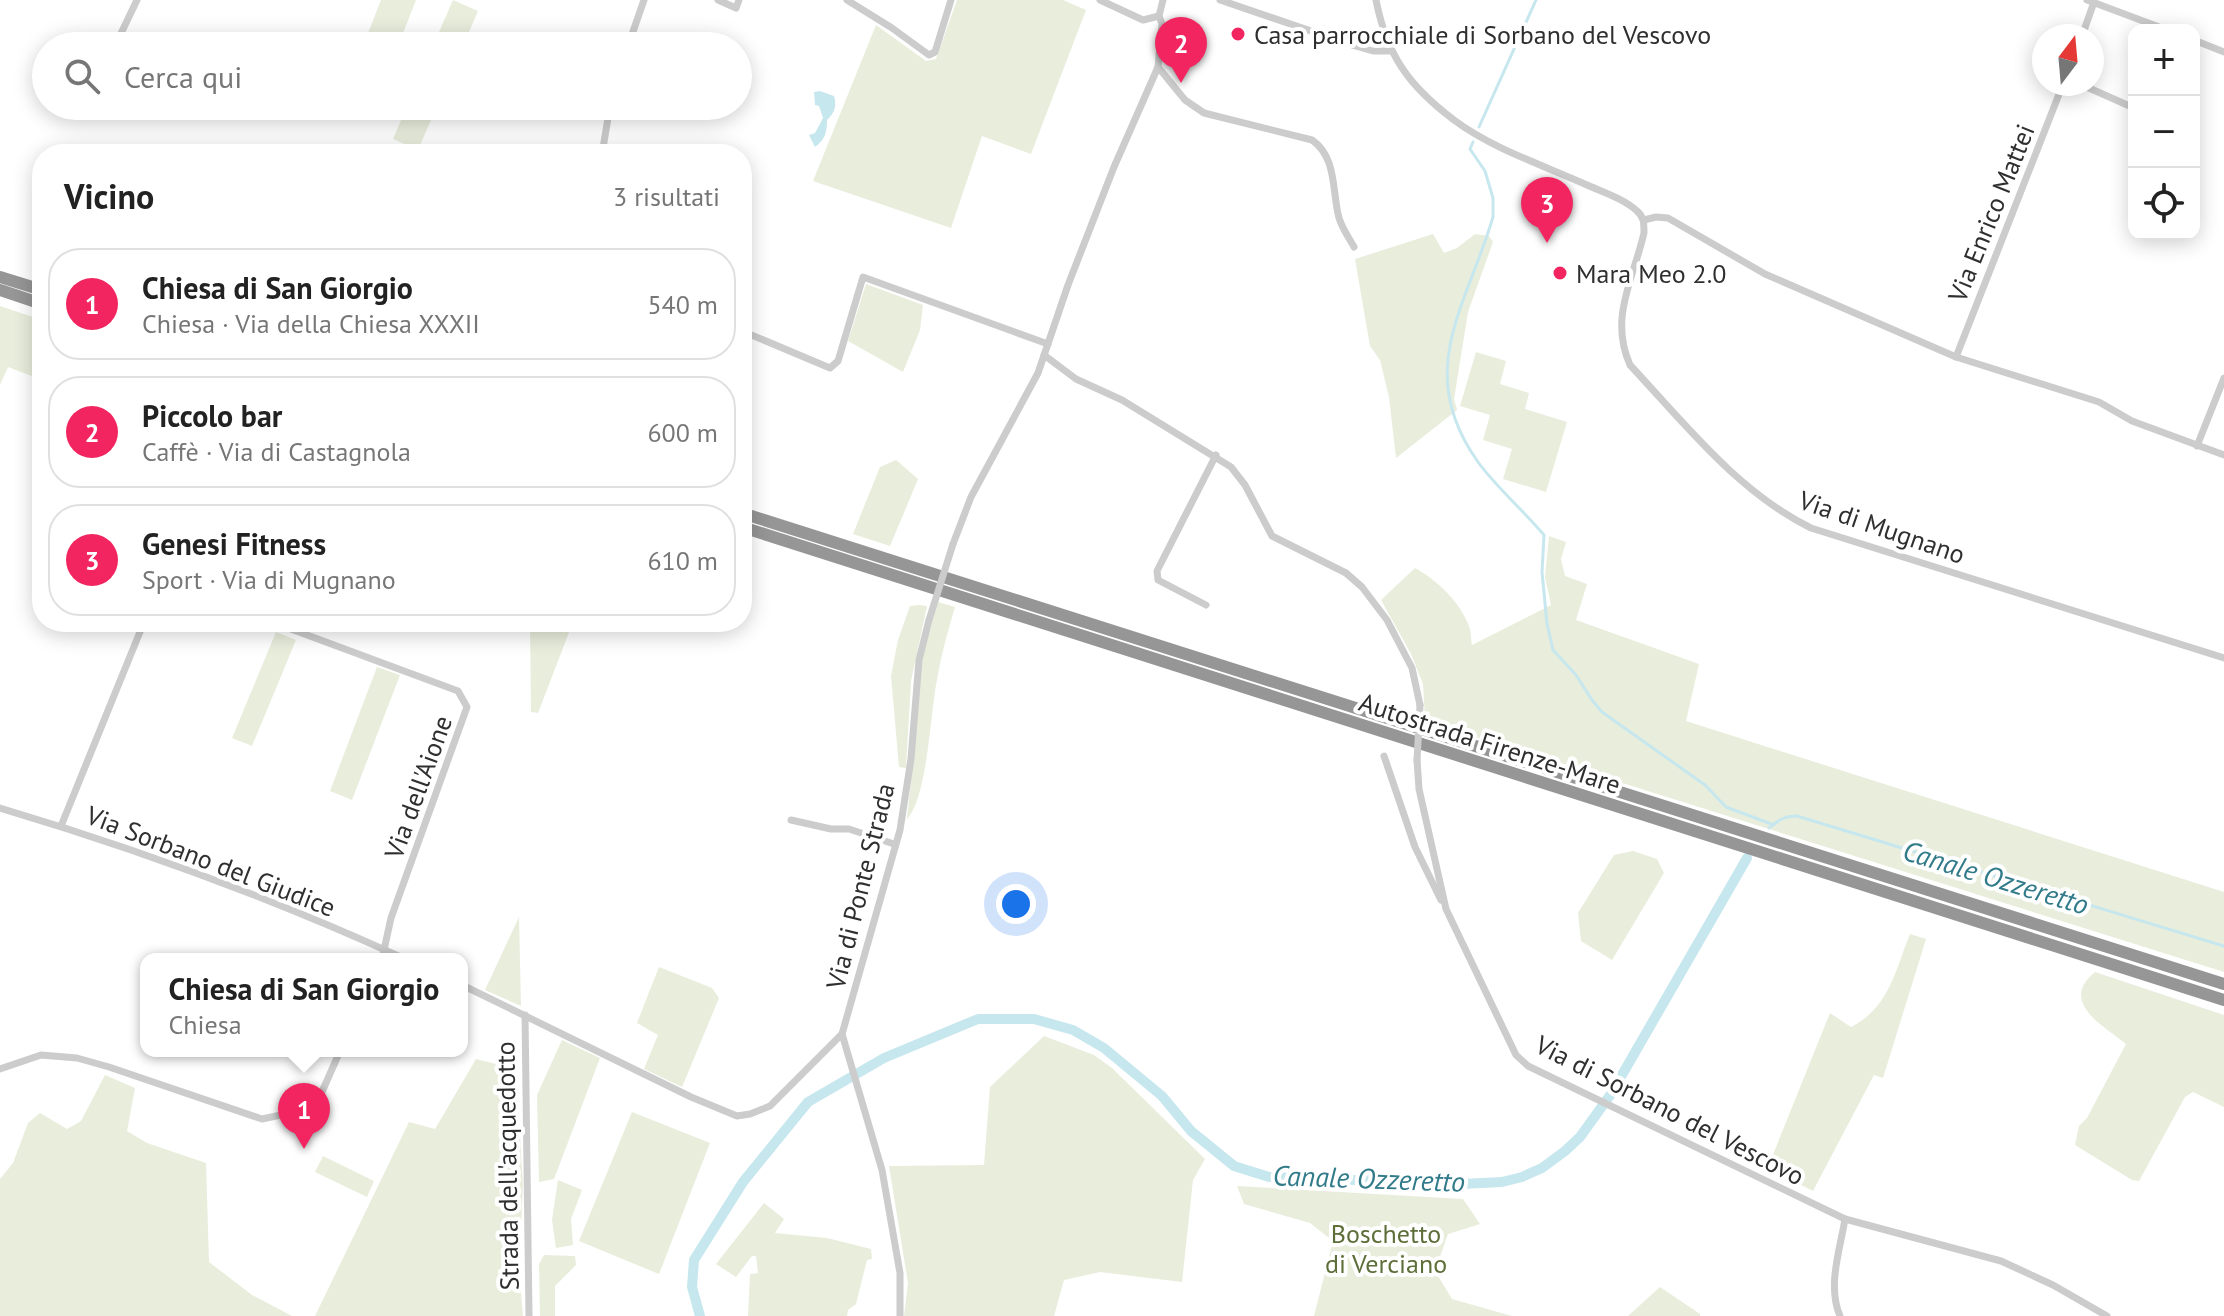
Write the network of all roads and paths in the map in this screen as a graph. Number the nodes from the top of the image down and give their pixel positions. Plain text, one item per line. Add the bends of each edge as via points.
1 (137, 0) edge
2 (644, 0) edge
3 (718, 0) edge
4 (739, 0) edge
5 (847, 0) edge
6 (951, 0) edge
7 (1100, 0) edge
8 (1163, 0) edge
9 (1220, 0) edge
10 (1376, 0) edge
11 (2091, 1) edge
12 (1159, 16) junction
13 (2085, 24) edge
14 (2151, 24) edge
15 (122, 32) edge
16 (633, 32) edge
17 (2200, 42) edge
18 (1390, 51) junction
19 (2224, 52) edge
20 (1158, 67) junction
21 (2104, 95) edge
22 (2058, 96) edge
23 (2128, 105) edge
24 (608, 120) edge
25 (604, 144) edge
26 (1644, 220) junction
27 (1354, 247) dead end
28 (0, 277) edge
29 (32, 287) edge
30 (0, 290) edge
31 (32, 301) edge
32 (752, 335) edge
33 (1048, 344) junction
34 (1044, 355) junction
35 (1956, 357) junction
36 (2224, 378) edge
37 (2197, 446) junction
38 (1216, 455) junction
39 (2224, 455) edge
40 (752, 516) edge
41 (752, 530) edge
42 (1206, 605) dead end
43 (140, 632) edge
44 (299, 632) edge
45 (2224, 658) edge
46 (1384, 756) dead end
47 (0, 808) edge
48 (791, 820) dead end
49 (61, 826) junction
50 (894, 844) junction
51 (1446, 909) junction
52 (386, 950) junction
53 (385, 953) edge
54 (392, 953) edge
55 (2224, 984) edge
56 (468, 988) edge
57 (2224, 1000) edge
58 (525, 1015) junction
59 (842, 1034) junction
60 (337, 1057) edge
61 (0, 1069) edge
62 (1845, 1219) junction
63 (529, 1316) edge
64 (900, 1316) edge
65 (1840, 1316) edge
66 (2107, 1316) edge

1 - 15 street
2 - 16 street
3 - 4 street via 736,8
5 - 6 street via 929,55 935,52
7 - 12 street via 1143,20
8 - 12 street
9 - 18 street via 1309,32
10 - 18 street
11 - 13 street
11 - 14 street
12 - 20 street
17 - 19 street
18 - 26 street via 1409,78 1457,122 1613,197
20 - 27 street via 1185,100 1204,113 1321,146 1329,160 1340,221
20 - 33 street
21 - 23 street
22 - 35 street, Via Enrico Mattei
24 - 25 street
26 - 35 street via 1668,218 1765,274
26 - 45 street, Via di Mugnano via 1620,324 1622,347 1630,365 1752,492 1811,528
28 - 29 highway
30 - 31 highway
32 - 33 street via 830,368 838,361 863,277
33 - 34 street
34 - 38 street, Via di Sorbano del Vescovo via 1076,379
34 - 50 street, Via di Ponte Strada, bridge via 971,497 929,620
35 - 37 street via 2099,402
36 - 37 street
37 - 39 street
38 - 42 street via 1157,571 1158,580
38 - 51 street, Via di Sorbano del Vescovo, bridge via 1245,485 1272,536 1346,573 1362,587 1412,668 1420,705 1419,789
40 - 55 highway, Autostrada Firenze-Mare
41 - 57 highway, Autostrada Firenze-Mare
43 - 49 street
44 - 52 street, Via dell'Aione via 458,691 467,707 391,918
46 - 51 street via 1415,847
47 - 49 street, Via Sorbano del Giudice
48 - 50 street via 849,829
49 - 52 street, Via Sorbano del Giudice via 247,892
50 - 59 street, Via di Ponte Strada
51 - 62 street, Via di Sorbano del Vescovo via 1516,1055 1528,1066
52 - 53 street, Via dell'Aione
52 - 54 street, Via Sorbano del Giudice
56 - 58 street
58 - 59 street via 737,1116 770,1106
58 - 63 street, Strada dell'acquedotto
59 - 64 street via 882,1170 900,1273
60 - 61 street via 318,1101 309,1109 262,1119 77,1058 41,1055
62 - 65 street via 1834,1288
62 - 66 street, Via di Sorbano del Vescovo via 2001,1261

